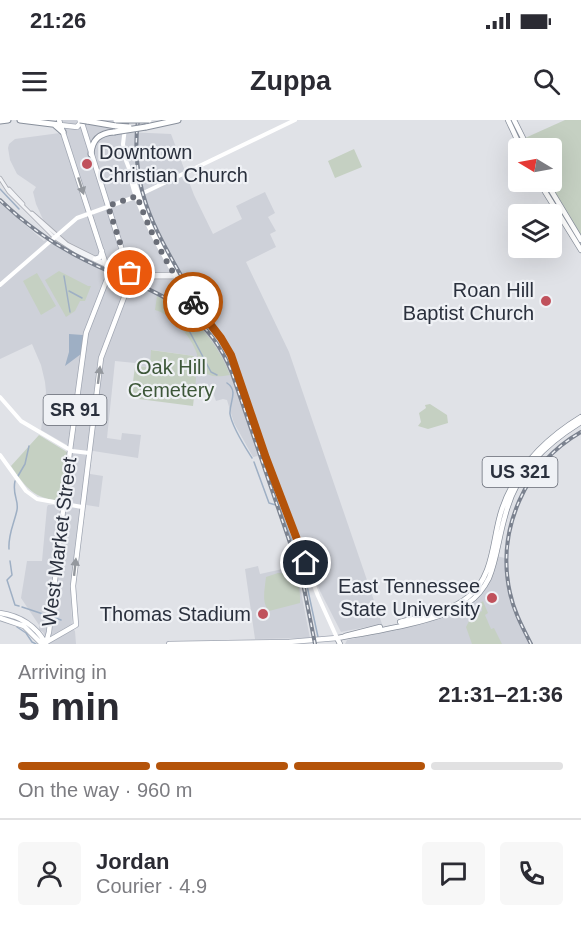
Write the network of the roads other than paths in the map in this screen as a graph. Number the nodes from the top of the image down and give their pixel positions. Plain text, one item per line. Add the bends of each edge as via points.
1 (0, 120) edge
2 (8, 120) edge
3 (20, 120) edge
4 (126, 120) edge
5 (178, 120) edge
6 (295, 120) edge
7 (510, 120) edge
8 (82, 121) edge
9 (57, 123) edge
10 (149, 123) edge
11 (116, 124) edge
12 (63, 132) joint
13 (517, 138) edge
14 (522, 138) edge
15 (91, 154) junction
16 (0, 178) edge
17 (548, 192) edge
18 (549, 192) edge
19 (138, 195) junction
20 (108, 206) junction
21 (90, 213) junction
22 (55, 236) junction
23 (581, 240) edge
24 (581, 250) edge
25 (102, 251) junction
26 (95, 259) junction
27 (107, 266) junction
28 (171, 268) junction
29 (166, 274) junction
30 (131, 276) junction
31 (176, 277) junction
32 (0, 285) edge
33 (0, 397) edge
34 (581, 417) edge
35 (581, 422) edge
36 (70, 450) junction
37 (89, 453) junction
38 (0, 455) edge
39 (64, 505) junction
40 (82, 507) junction
41 (498, 532) junction
42 (0, 613) edge
43 (0, 618) edge
44 (50, 629) junction
45 (39, 633) junction
46 (340, 638) junction
47 (47, 642) edge
48 (169, 644) edge
49 (201, 644) edge
50 (340, 644) edge

1 - 2 highway
3 - 9 highway
4 - 19 main road via 123,148
5 - 10 highway
6 - 19 main road
7 - 13 main road
7 - 14 main road
8 - 9 main road via 76,127
8 - 11 highway
8 - 15 main road
9 - 12 highway
10 - 11 highway, bridge
10 - 11 highway, bridge
11 - 15 highway via 96,138
12 -> 21 main road, SR 91
15 - 20 main road
16 - 22 street
17 - 24 main road
18 - 23 main road
19 - 20 main road
19 - 28 main road
19 - 31 main road
20 - 21 main road
20 - 30 main road
21 - 22 main road
21 - 25 main road, SR 91
22 - 26 street
22 - 27 street
22 - 32 main road
25 - 26 main road
25 - 27 main road, SR 91
26 - 27 street
27 - 30 street
27 - 36 main road, West Market Street / SR 91 via 109,274 86,333
28 - 29 street
28 - 31 main road
29 - 30 street
29 - 31 street
30 - 31 street
37 -> 30 main road, SR 91 via 101,354
31 - 46 main road via 231,355 318,596
33 - 36 main road via 21,421
34 - 41 main road, US 321 via 553,436 526,464 506,498
35 - 41 main road, US 321 via 549,444 529,465 510,498
36 - 37 main road
36 - 39 main road, West Market Street / SR 91
37 - 40 main road, SR 91
38 - 39 main road via 31,495
39 - 40 main road
39 - 44 main road, West Market Street / SR 91
47 -> 40 main road, SR 91 via 76,625 73,586
41 - 46 main road, US 321 via 489,569 477,595 433,615
42 - 45 main road via 18,617
43 - 47 main road via 21,624
44 - 45 main road
44 - 47 main road, West Market Street / SR 91
45 - 47 main road
46 - 49 main road
46 - 50 main road
48 - 49 main road

